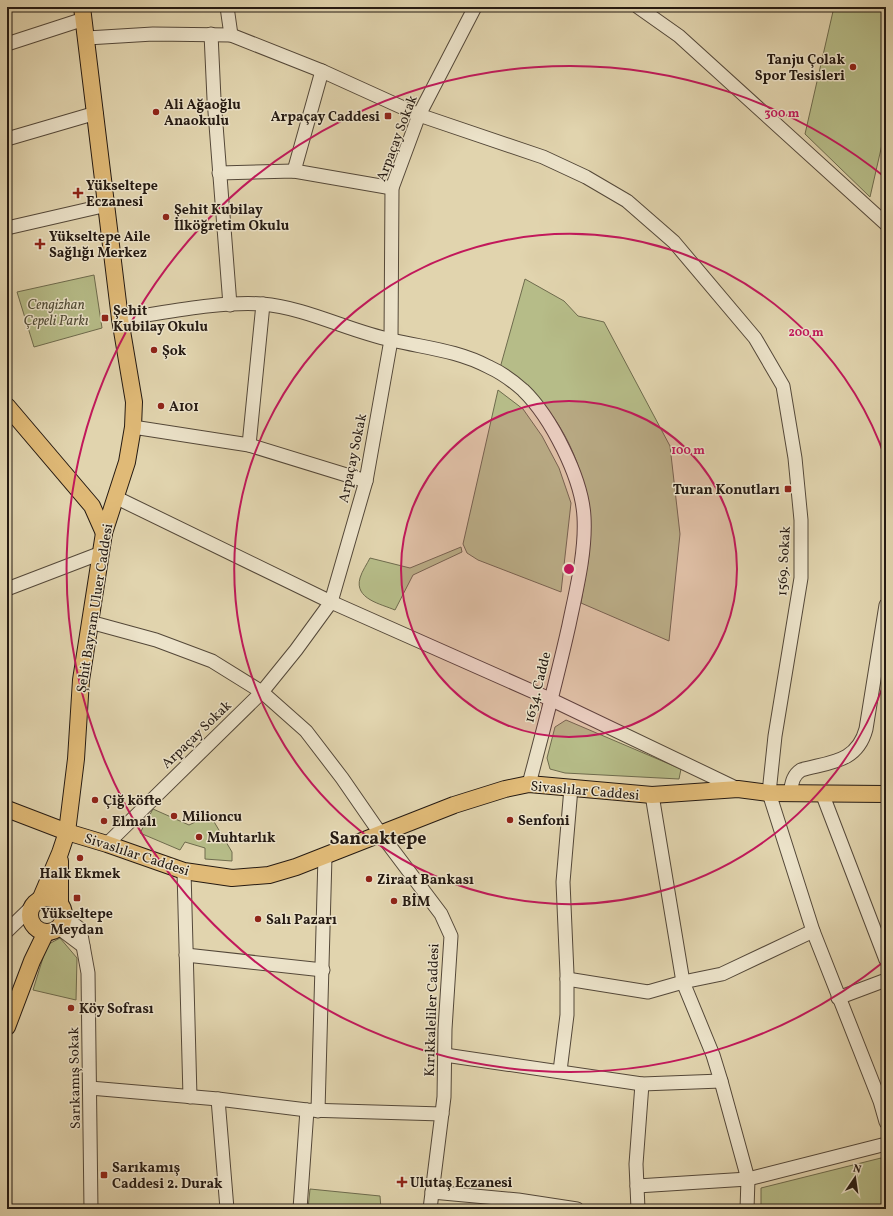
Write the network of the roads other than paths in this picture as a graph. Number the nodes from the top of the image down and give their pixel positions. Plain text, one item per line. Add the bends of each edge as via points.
1 (227, 7) edge
2 (638, 7) edge
3 (470, 9) edge
4 (83, 13) edge
5 (212, 34) junction
6 (231, 35) junction
7 (87, 38) junction
8 (7, 44) edge
9 (322, 71) junction
10 (96, 113) junction
11 (419, 115) junction
12 (7, 139) edge
13 (294, 171) junction
14 (219, 173) junction
15 (392, 188) junction
16 (107, 205) junction
17 (886, 224) edge
18 (7, 228) edge
19 (230, 304) junction
20 (263, 304) junction
21 (120, 318) junction
22 (391, 340) junction
23 (7, 406) edge
24 (133, 427) junction
25 (249, 445) junction
26 (366, 480) junction
27 (115, 496) junction
28 (104, 533) junction
29 (101, 553) junction
30 (7, 589) edge
31 (330, 602) junction
32 (886, 605) edge
33 (90, 622) junction
34 (262, 692) junction
35 (552, 700) junction
36 (528, 784) junction
37 (571, 788) junction
38 (738, 788) junction
39 (790, 793) junction
40 (822, 793) junction
41 (769, 794) junction
42 (886, 794) edge
43 (652, 795) junction
44 (7, 809) edge
45 (67, 832) junction
46 (380, 833) junction
47 (107, 844) junction
48 (60, 853) junction
49 (325, 856) junction
50 (184, 871) junction
51 (38, 902) junction
52 (49, 921) junction
53 (7, 931) edge
54 (813, 931) junction
55 (7, 934) edge
56 (186, 955) junction
57 (886, 960) edge
58 (323, 970) junction
59 (567, 979) junction
60 (886, 980) edge
61 (683, 982) junction
62 (838, 998) junction
63 (7, 1027) edge
64 (444, 1055) junction
65 (560, 1071) junction
66 (721, 1081) junction
67 (642, 1084) junction
68 (90, 1088) junction
69 (190, 1097) junction
70 (218, 1099) junction
71 (313, 1110) junction
72 (442, 1114) junction
73 (886, 1122) edge
74 (886, 1144) edge
75 (748, 1179) junction
76 (637, 1186) junction
77 (432, 1192) junction
78 (91, 1209) edge
79 (227, 1209) edge
80 (300, 1209) edge
81 (430, 1209) edge
82 (577, 1209) edge
83 (638, 1209) edge
84 (746, 1209) edge

1 - 6 street
2 - 17 street via 679,36
3 - 11 street, Arpaçay Sokak
4 - 7 main road, Şehit Bayram Uluer Caddesi
4 - 8 street
5 - 6 street, 1569. Sokak
5 - 7 street, 1569. Sokak
5 - 14 street
6 - 9 street, 1569. Sokak
7 - 10 main road, Şehit Bayram Uluer Caddesi
9 - 11 street, 1569. Sokak
9 - 13 street
10 - 12 street
10 - 16 main road, Şehit Bayram Uluer Caddesi
11 - 15 street, Arpaçay Sokak
11 - 41 street, 1569. Sokak via 543,157 586,177 627,201 674,242 755,338 783,386 795,458 801,520 801,578 775,736
13 - 14 street
13 - 15 street
14 - 19 street
15 - 22 street, Arpaçay Sokak
16 - 18 street
16 - 21 main road, Şehit Bayram Uluer Caddesi
19 - 20 street, 1634. Cadde
19 - 21 street, 1634. Cadde
20 - 22 street, 1634. Cadde via 304,312
20 - 25 street
21 - 24 main road, Şehit Bayram Uluer Caddesi via 134,402
22 - 26 street, Arpaçay Sokak
22 - 35 street, 1634. Cadde via 458,354 489,367 523,390 556,432 580,487 584,517 575,598
23 - 28 main road via 92,506
24 - 25 street
24 - 27 main road, Şehit Bayram Uluer Caddesi via 127,462
25 - 26 street
26 - 31 street, Arpaçay Sokak
27 - 28 main road, Şehit Bayram Uluer Caddesi
27 - 31 street
28 - 29 main road, Şehit Bayram Uluer Caddesi
29 - 30 street
29 - 33 main road, Şehit Bayram Uluer Caddesi
31 - 34 street, Arpaçay Sokak
31 - 35 street
32 - 39 street via 866,729 861,742 845,758 796,773 792,779
33 - 34 street, Kırıkkaleliler Caddesi via 156,640 212,661
33 - 45 main road, Şehit Bayram Uluer Caddesi via 81,680 76,759
34 - 46 street, Kırıkkaleliler Caddesi via 306,731
34 - 47 street, Arpaçay Sokak
35 - 36 street, 1634. Cadde
35 - 38 street
36 - 37 main road, Sivaslılar Caddesi
36 - 46 main road, Sivaslılar Caddesi via 454,805
37 - 43 main road, Sivaslılar Caddesi
37 - 59 street via 563,882
38 - 41 main road, Sivaslılar Caddesi
38 - 43 main road, Sivaslılar Caddesi
39 - 40 main road, Sivaslılar Caddesi
39 - 41 main road, Sivaslılar Caddesi
40 - 42 main road, Sivaslılar Caddesi
40 - 57 street
41 - 54 street
43 - 61 street
44 - 45 main road, Sivaslılar Caddesi
45 - 47 main road, Sivaslılar Caddesi
45 - 48 main road, Şehit Bayram Uluer Caddesi
46 - 49 main road, Sivaslılar Caddesi
46 - 64 street, Kırıkkaleliler Caddesi via 441,914 450,936
47 - 50 main road, Sivaslılar Caddesi
48 - 51 main road
48 - 52 main road
49 - 50 main road, Sivaslılar Caddesi via 296,868 269,875 232,878
49 - 58 street
50 - 56 street
51 - 52 main road via 31,911
51 - 52 main road via 50,899
51 - 53 street
52 - 55 street
52 - 63 main road
52 - 68 street, Sarıkamış Sokak via 83,946 88,973
54 - 61 street via 722,974
54 - 62 street
56 - 58 street
56 - 69 street
58 - 71 street
59 - 61 street via 648,992
59 - 65 street via 567,1015
60 - 62 street
61 - 66 street
62 - 73 street
64 - 65 street
64 - 72 street, Kırıkkaleliler Caddesi
65 - 67 street
66 - 67 street
66 - 75 street
67 - 76 street via 636,1164
68 - 69 street
68 - 78 street, Sarıkamış Sokak
69 - 70 street
70 - 71 street
70 - 79 street
71 - 72 street
71 - 80 street
72 - 77 street, Kırıkkaleliler Caddesi
74 - 75 street
75 - 76 street
75 - 84 street
76 - 83 street
77 - 81 street, Kırıkkaleliler Caddesi
77 - 82 street via 518,1200

